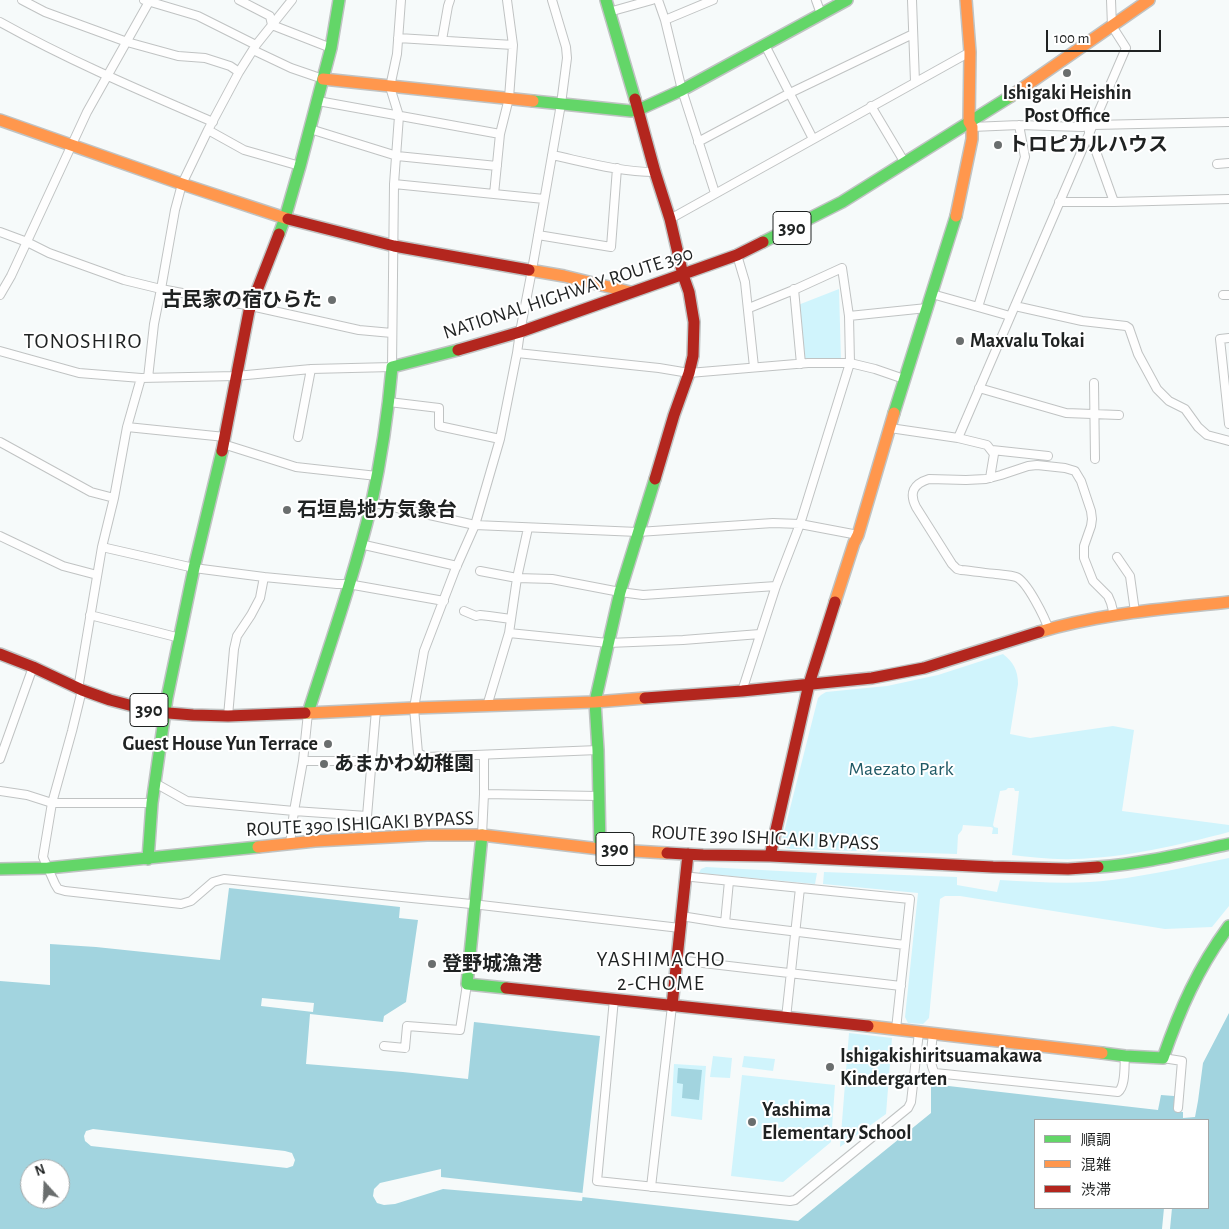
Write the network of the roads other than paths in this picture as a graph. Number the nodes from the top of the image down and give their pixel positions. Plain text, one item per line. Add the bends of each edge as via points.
1 (22, 0) edge
2 (239, 0) edge
3 (292, 0) edge
4 (338, 0) edge
5 (402, 0) edge
6 (450, 0) edge
7 (507, 0) edge
8 (552, 0) edge
9 (606, 0) edge
10 (652, 0) edge
11 (658, 0) edge
12 (713, 0) edge
13 (816, 0) edge
14 (847, 0) edge
15 (912, 0) edge
16 (966, 0) edge
17 (1111, 0) edge
18 (1149, 0) edge
19 (148, 1) edge
20 (609, 12) junction
21 (821, 14) junction
22 (665, 20) junction
23 (0, 22) edge
24 (272, 25) junction
25 (1112, 26) junction
26 (913, 34) junction
27 (398, 38) junction
28 (442, 40) junction
29 (127, 42) junction
30 (513, 45) junction
31 (765, 45) junction
32 (254, 47) junction
33 (331, 48) junction
34 (970, 52) junction
35 (239, 72) junction
36 (108, 75) junction
37 (323, 79) junction
38 (915, 82) junction
39 (390, 87) junction
40 (682, 90) junction
41 (790, 93) junction
42 (509, 98) junction
43 (318, 101) junction
44 (561, 104) junction
45 (871, 106) junction
46 (638, 110) junction
47 (399, 116) junction
48 (0, 120) edge
49 (213, 122) junction
50 (1229, 122) edge
51 (970, 125) junction
52 (1019, 125) junction
53 (1091, 128) junction
54 (310, 129) junction
55 (208, 130) junction
56 (500, 134) junction
57 (813, 139) junction
58 (698, 142) junction
59 (72, 146) junction
60 (552, 155) junction
61 (397, 156) junction
62 (905, 163) junction
63 (1229, 163) edge
64 (1217, 164) dead end
65 (300, 166) junction
66 (497, 166) junction
67 (617, 168) junction
68 (655, 172) junction
69 (182, 184) junction
70 (394, 184) junction
71 (715, 193) junction
72 (494, 194) junction
73 (544, 199) junction
74 (1229, 199) edge
75 (1059, 202) junction
76 (1114, 202) junction
77 (285, 218) junction
78 (670, 219) junction
79 (0, 232) edge
80 (538, 235) junction
81 (27, 242) junction
82 (394, 246) junction
83 (736, 255) junction
84 (532, 270) junction
85 (683, 275) junction
86 (161, 289) junction
87 (794, 289) junction
88 (630, 292) junction
89 (932, 294) junction
90 (0, 295) edge
91 (251, 306) junction
92 (1015, 306) junction
93 (749, 308) junction
94 (927, 308) junction
95 (978, 308) junction
96 (849, 316) junction
97 (1010, 316) junction
98 (520, 332) junction
99 (392, 333) junction
100 (1229, 338) edge
101 (0, 351) edge
102 (517, 354) junction
103 (850, 363) junction
104 (801, 364) junction
105 (392, 367) junction
106 (754, 367) junction
107 (311, 369) junction
108 (690, 373) junction
109 (236, 376) junction
110 (145, 378) junction
111 (904, 379) junction
112 (1094, 383) dead end
113 (979, 388) junction
114 (389, 402) junction
115 (1095, 414) junction
116 (1119, 415) dead end
117 (1229, 424) edge
118 (128, 427) junction
119 (890, 428) junction
120 (298, 437) dead end
121 (958, 438) junction
122 (500, 439) junction
123 (224, 441) junction
124 (1229, 441) edge
125 (0, 442) edge
126 (992, 450) junction
127 (1048, 456) dead end
128 (1095, 459) dead end
129 (377, 476) junction
130 (990, 478) junction
131 (114, 498) junction
132 (370, 502) junction
133 (800, 524) junction
134 (475, 525) junction
135 (528, 528) junction
136 (638, 532) junction
137 (858, 535) junction
138 (0, 536) edge
139 (360, 544) junction
140 (102, 547) junction
141 (1117, 557) dead end
142 (457, 566) junction
143 (194, 568) junction
144 (480, 571) dead end
145 (96, 575) junction
146 (264, 577) junction
147 (517, 578) junction
148 (348, 584) junction
149 (776, 586) junction
150 (620, 592) junction
151 (444, 601) junction
152 (1229, 602) edge
153 (464, 611) dead end
154 (1135, 612) junction
155 (90, 615) junction
156 (1114, 615) junction
157 (511, 620) junction
158 (1049, 630) junction
159 (509, 633) junction
160 (760, 634) junction
161 (180, 638) junction
162 (608, 643) junction
163 (0, 654) edge
164 (33, 667) junction
165 (809, 684) junction
166 (80, 689) junction
167 (742, 691) junction
168 (595, 702) junction
169 (487, 706) junction
170 (414, 708) junction
171 (376, 710) junction
172 (165, 713) junction
173 (308, 714) junction
174 (228, 716) junction
175 (598, 750) junction
176 (484, 755) junction
177 (0, 759) edge
178 (303, 761) junction
179 (372, 761) junction
180 (155, 783) junction
181 (0, 791) edge
182 (484, 794) junction
183 (598, 796) junction
184 (52, 802) junction
185 (152, 803) junction
186 (294, 812) junction
187 (367, 816) junction
188 (482, 836) junction
189 (367, 838) junction
190 (290, 844) junction
191 (1229, 844) edge
192 (600, 848) junction
193 (688, 854) junction
194 (770, 856) junction
195 (148, 859) junction
196 (48, 868) junction
197 (0, 869) edge
198 (692, 877) dead end
199 (729, 881) junction
200 (800, 888) junction
201 (476, 905) junction
202 (681, 922) junction
203 (725, 923) junction
204 (1229, 926) edge
205 (795, 931) junction
206 (905, 945) junction
207 (677, 960) junction
208 (791, 973) junction
209 (467, 984) junction
210 (901, 986) junction
211 (614, 999) junction
212 (672, 1006) junction
213 (786, 1018) junction
214 (896, 1029) junction
215 (919, 1032) junction
216 (933, 1033) junction
217 (384, 1046) dead end
218 (1125, 1056) junction
219 (1163, 1058) junction
220 (1178, 1108) dead end
221 (651, 1187) junction

1 - 29 street
2 - 24 street via 270,16
3 - 24 street
4 - 33 main road
5 - 27 street
6 - 28 street
7 - 30 street
8 - 44 street via 567,58
9 - 20 main road
10 - 20 street
11 - 22 street
12 - 22 street
13 - 21 street
14 - 21 main road
15 - 26 street
16 - 34 main road
17 - 25 street
18 - 25 main road, NATIONAL HIGHWAY ROUTE 390 / 390
19 - 29 street
19 - 32 street via 198,16
20 - 46 main road
21 - 31 main road
22 - 40 street
23 - 36 street
24 - 32 street
24 - 33 street
25 - 51 main road, NATIONAL HIGHWAY ROUTE 390 / 390
25 - 53 street via 1126,48
26 - 38 street
26 - 41 street
27 - 28 street
27 - 39 street
28 - 30 street
29 - 35 street via 178,56 205,58
29 - 36 street
30 - 42 street
31 - 40 main road
31 - 41 street
32 - 35 street
32 - 37 street via 291,68
33 - 37 main road
34 - 38 street
34 - 51 main road
35 - 49 street
36 - 49 street
36 - 59 street
37 - 39 main road
37 - 43 main road
38 - 45 street
39 - 42 main road
39 - 47 street
40 - 46 main road
40 - 58 street
41 - 57 street
41 - 58 street
42 - 44 main road
42 - 56 street
43 - 47 street
43 - 54 main road
44 - 46 main road
44 - 60 street
45 - 57 street
45 - 62 street
46 - 68 main road
47 - 56 street
47 - 61 street
48 - 59 main road
49 - 55 street
50 - 53 street
51 - 52 street
51 - 62 main road, NATIONAL HIGHWAY ROUTE 390 / 390
51 - 89 main road via 972,139 958,208
52 - 53 street
52 - 95 street via 1025,157
53 - 75 street
53 - 76 street
54 - 61 street
54 - 65 main road
55 - 65 street via 244,150
55 - 69 street
56 - 66 street
57 - 71 street
58 - 71 street
59 - 69 main road
59 - 81 street
60 - 67 street
60 - 73 street
61 - 66 street
61 - 70 street
62 - 83 main road, NATIONAL HIGHWAY ROUTE 390 / 390 via 842,202
63 - 64 street
65 - 77 main road
66 - 72 street
67 - 68 street
67 - 80 street via 611,247
68 - 78 main road
69 - 77 main road
69 - 86 street
70 - 72 street
70 - 82 street
71 - 78 street
72 - 73 street
73 - 80 street
74 - 76 street
75 - 76 street
75 - 92 street
77 - 82 main road
77 - 91 main road
78 - 85 main road
79 - 81 street
80 - 84 street
81 - 86 street via 124,280
81 - 90 street
82 - 84 main road
82 - 99 street
83 - 85 main road, NATIONAL HIGHWAY ROUTE 390 / 390
83 - 93 street
84 - 88 main road
84 - 98 street
85 - 88 main road, NATIONAL HIGHWAY ROUTE 390 / 390
85 - 108 main road via 694,322
86 - 91 street
86 - 110 street
87 - 93 street
87 - 96 street via 842,268
87 - 104 street
88 - 98 main road, NATIONAL HIGHWAY ROUTE 390 / 390
89 - 94 main road
89 - 95 street
91 - 99 street via 359,330
91 - 109 main road
92 - 97 street
92 - 124 street via 1126,326 1157,389 1184,409 1207,434
93 - 106 street
94 - 96 street
94 - 111 main road
95 - 97 street
96 - 103 street
97 - 113 street
98 - 102 street
98 - 105 main road, NATIONAL HIGHWAY ROUTE 390 / 390
99 - 105 street
100 - 117 street via 1220,339
101 - 110 street via 79,373
102 - 108 street
102 - 122 street
103 - 104 street
103 - 111 street
103 - 133 street
104 - 106 street
105 - 107 street
105 - 114 main road
106 - 108 street
107 - 109 street
107 - 120 street
108 - 136 main road
109 - 110 street
109 - 123 main road
110 - 118 street
111 - 119 main road
112 - 115 street
113 - 115 street via 1066,414
113 - 121 street
114 - 122 street via 439,408 439,426
114 - 129 main road
115 - 116 street
115 - 128 street
118 - 123 street
118 - 131 street
119 - 121 street
119 - 137 main road
121 - 126 street via 981,442
122 - 134 street
123 - 129 street via 296,467
123 - 143 main road
125 - 131 street via 91,492
126 - 127 street
126 - 130 street via 994,458
129 - 132 main road
130 - 156 street via 1037,464 1075,471 1092,519 1084,558 1094,582 1108,596
130 - 158 street via 923,481 915,486 913,501 952,564 961,570 1019,578 1030,592
131 - 140 street
132 - 134 street
132 - 139 main road
133 - 136 street
133 - 137 street
133 - 149 street
134 - 135 street
134 - 142 street
135 - 136 street
135 - 147 street
136 - 150 main road
137 - 165 main road
138 - 145 street via 63,566
139 - 142 street
139 - 148 main road
140 - 143 street
140 - 145 street
141 - 154 street via 1130,576
142 - 151 street
143 - 146 street
143 - 161 main road
144 - 147 street
145 - 155 street
146 - 148 street
146 - 174 street via 260,598 237,636
147 - 150 street via 552,579
147 - 157 street
148 - 151 street
148 - 173 main road
149 - 150 street via 643,595
149 - 160 street
150 - 162 main road
151 - 170 street via 424,651
152 - 154 main road
153 - 157 street via 476,616
154 - 156 main road
155 - 161 street
155 - 166 street
156 - 158 main road
157 - 159 street
158 - 165 main road via 924,668 872,678
159 - 162 street
159 - 169 street
160 - 162 street
160 - 167 street
161 - 172 main road
162 - 168 main road
163 - 164 main road, 390
164 - 166 main road, 390
164 - 177 street
165 - 167 main road
165 - 194 main road
166 - 172 main road, 390
166 - 184 street
167 - 168 main road
168 - 169 main road
168 - 175 main road
169 - 170 main road
170 - 171 main road
170 - 176 street via 418,753 426,757
171 - 173 main road
171 - 179 street
172 - 174 main road, 390
172 - 180 main road
173 - 174 main road, 390
173 - 178 street
175 - 176 street
175 - 183 main road
176 - 182 street
178 - 179 street
178 - 186 street
179 - 187 street
180 - 185 main road
180 - 186 street via 188,801
181 - 184 street
182 - 183 street
182 - 188 street
183 - 192 main road
184 - 185 street
184 - 196 street via 43,857
185 - 195 main road
186 - 187 street
186 - 190 street
187 - 189 street
188 - 189 main road, ROUTE 390 ISHIGAKI BYPASS / 390
188 - 192 main road, ROUTE 390 ISHIGAKI BYPASS / 390
188 - 201 main road
189 - 190 main road, ROUTE 390 ISHIGAKI BYPASS / 390
190 - 195 main road, ROUTE 390 ISHIGAKI BYPASS / 390
191 - 194 main road, ROUTE 390 ISHIGAKI BYPASS / 390 via 1169,857 1068,869
192 - 193 main road, ROUTE 390 ISHIGAKI BYPASS / 390
193 - 194 main road, ROUTE 390 ISHIGAKI BYPASS / 390
193 - 202 main road
195 - 196 main road, ROUTE 390 ISHIGAKI BYPASS / 390
196 - 197 main road, ROUTE 390 ISHIGAKI BYPASS / 390
196 - 201 street via 58,889 65,891 181,904 213,882 224,879
198 - 199 street
199 - 200 street
199 - 203 street
200 - 205 street
200 - 206 street via 910,899
201 - 202 street
201 - 209 main road
202 - 203 street
202 - 207 main road
203 - 205 street
204 - 219 main road via 1198,973 1180,1010
205 - 206 street
205 - 208 street
206 - 210 street
207 - 208 street
207 - 212 main road
208 - 210 street
208 - 213 street
209 - 211 main road
209 - 217 street via 460,1030 406,1026 405,1048
210 - 214 street
211 - 212 main road
211 - 221 street via 597,1181
212 - 213 main road
212 - 221 street
213 - 214 main road
214 - 215 main road
215 - 216 main road
215 - 221 street via 908,1108 795,1200
216 - 218 main road
216 - 218 street via 931,1062 935,1073 1118,1092 1123,1085
218 - 219 main road
219 - 220 street via 1182,1060

